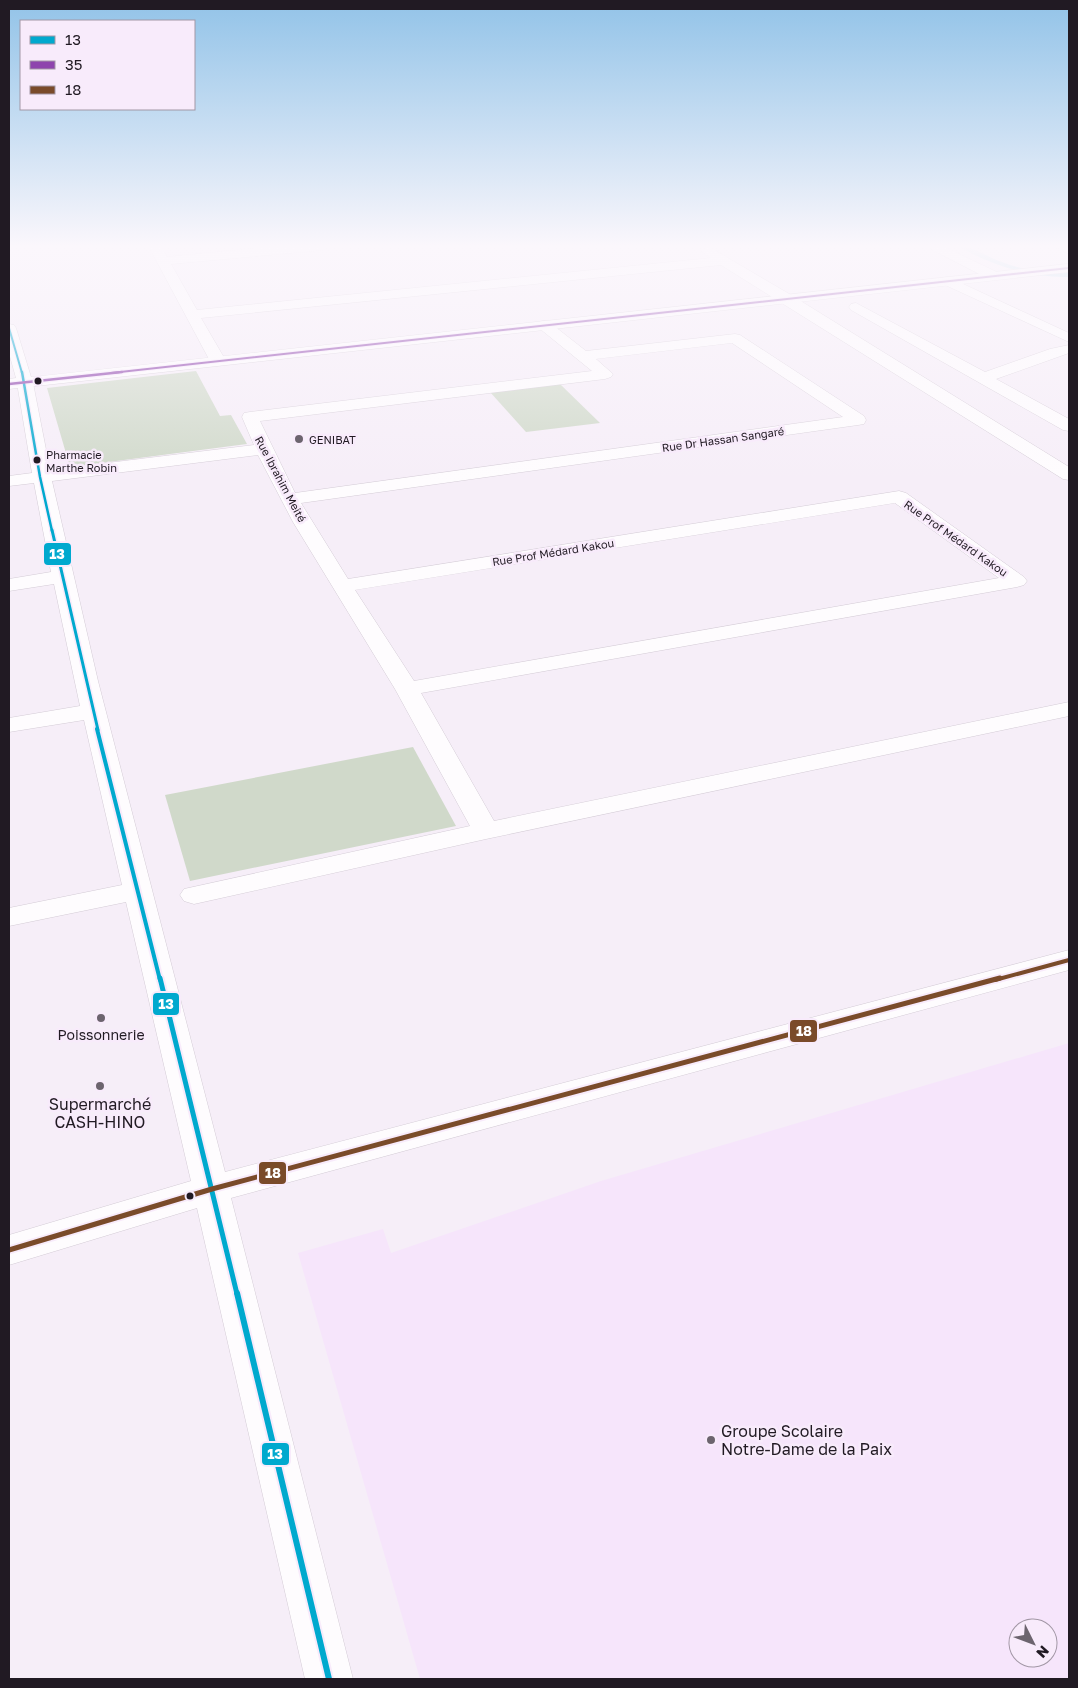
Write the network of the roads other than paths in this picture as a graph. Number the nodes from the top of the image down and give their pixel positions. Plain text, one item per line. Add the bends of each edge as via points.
1 (197, 325) edge
2 (573, 325) edge
3 (827, 325) edge
4 (888, 325) edge
5 (1041, 325) edge
6 (9, 328) edge
7 (547, 328) junction
8 (1069, 338) edge
9 (1069, 349) edge
10 (584, 356) junction
11 (218, 362) junction
12 (984, 378) junction
13 (17, 384) edge
14 (1069, 426) edge
15 (263, 449) junction
16 (1069, 475) edge
17 (40, 477) junction
18 (9, 481) edge
19 (290, 499) junction
20 (62, 577) junction
21 (9, 585) edge
22 (341, 586) junction
23 (407, 688) junction
24 (1069, 709) edge
25 (93, 711) junction
26 (9, 725) edge
27 (486, 831) junction
28 (138, 891) junction
29 (194, 895) dead end
30 (9, 917) edge
31 (1069, 960) edge
32 (212, 1189) junction
33 (9, 1250) edge
34 (329, 1679) edge

1 - 11 street
2 - 7 street
3 - 16 street
4 - 12 street
5 - 8 street
6 - 13 street
7 - 10 street, Rue Ibrahim Meité
7 - 11 street
9 - 12 street
10 - 15 street, Rue Ibrahim Meité via 605,374 250,417
10 - 19 street, Rue Dr Hassan Sangaré via 735,338 858,420
11 - 13 street
12 - 14 street
13 - 17 street
15 - 17 street
15 - 19 street, Rue Ibrahim Meité
17 - 18 street
17 - 20 street
19 - 22 street, Rue Ibrahim Meité
20 - 21 street
20 - 25 street
22 - 23 street, Rue Ibrahim Meité
22 - 23 street, Rue Prof Médard Kakou via 898,497 1017,581
23 - 27 street, Rue Ibrahim Meité
24 - 27 street
25 - 26 street
25 - 28 street
27 - 29 street
28 - 30 street
28 - 32 street
31 - 32 street
32 - 33 street
32 - 34 street

